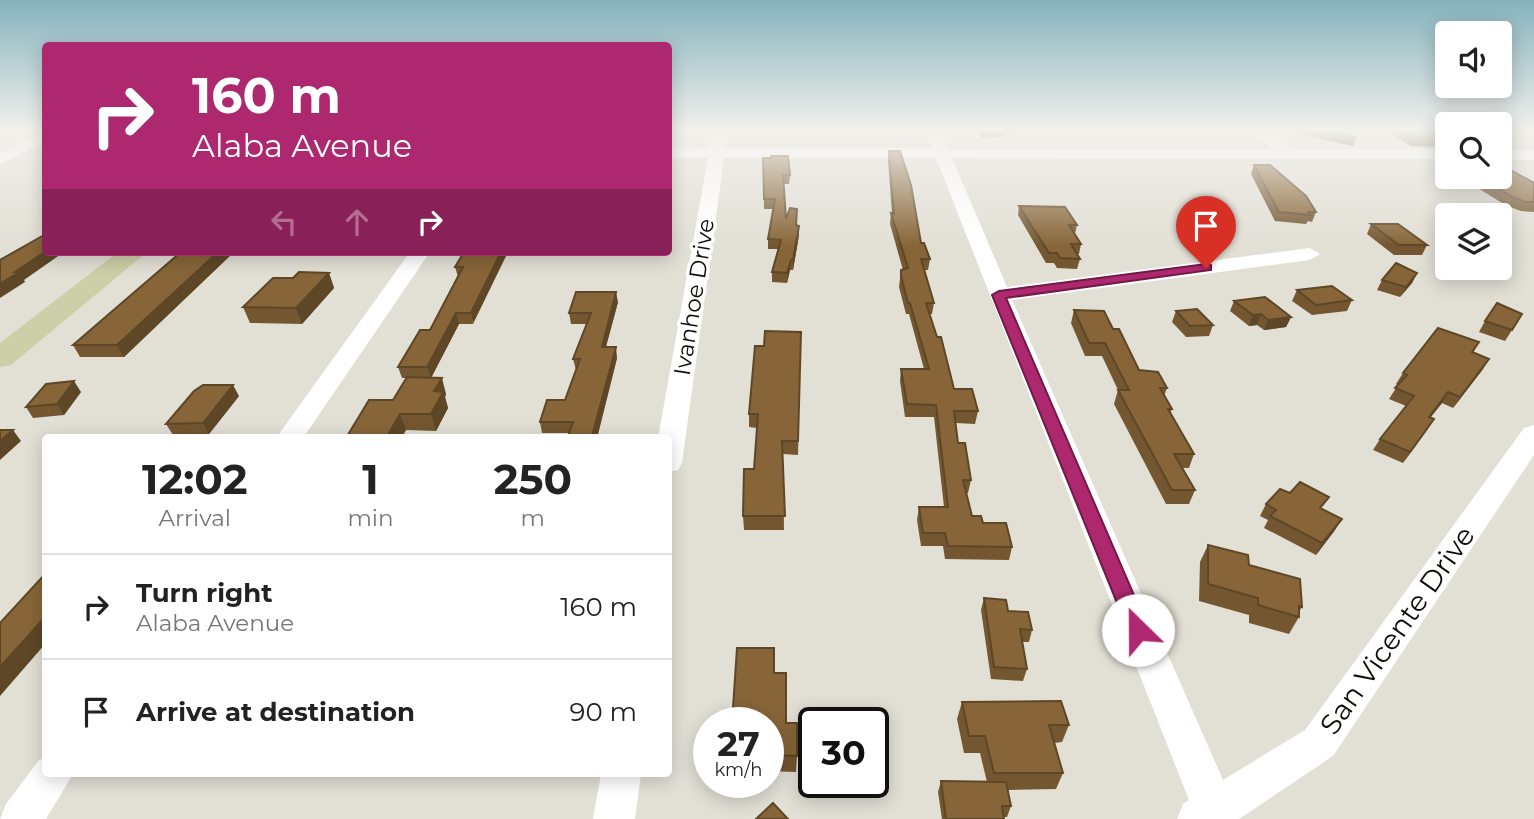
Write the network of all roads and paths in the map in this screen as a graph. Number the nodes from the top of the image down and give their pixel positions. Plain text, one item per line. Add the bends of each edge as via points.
1 (713, 169) edge
2 (949, 169) edge
3 (1310, 254) dead end
4 (129, 256) edge
5 (417, 256) edge
6 (999, 295) junction
7 (0, 358) edge
8 (292, 434) edge
9 (1534, 434) edge
10 (672, 437) edge
11 (51, 777) edge
12 (621, 777) edge
13 (1210, 816) edge
14 (21, 819) edge
15 (614, 819) edge

1 - 10 street, Ivanhoe Drive
2 - 6 street
3 - 6 street
4 - 7 main road
5 - 8 street
6 - 13 street
9 - 13 street, San Vicente Drive via 1319,743
11 - 14 street
12 - 15 street

